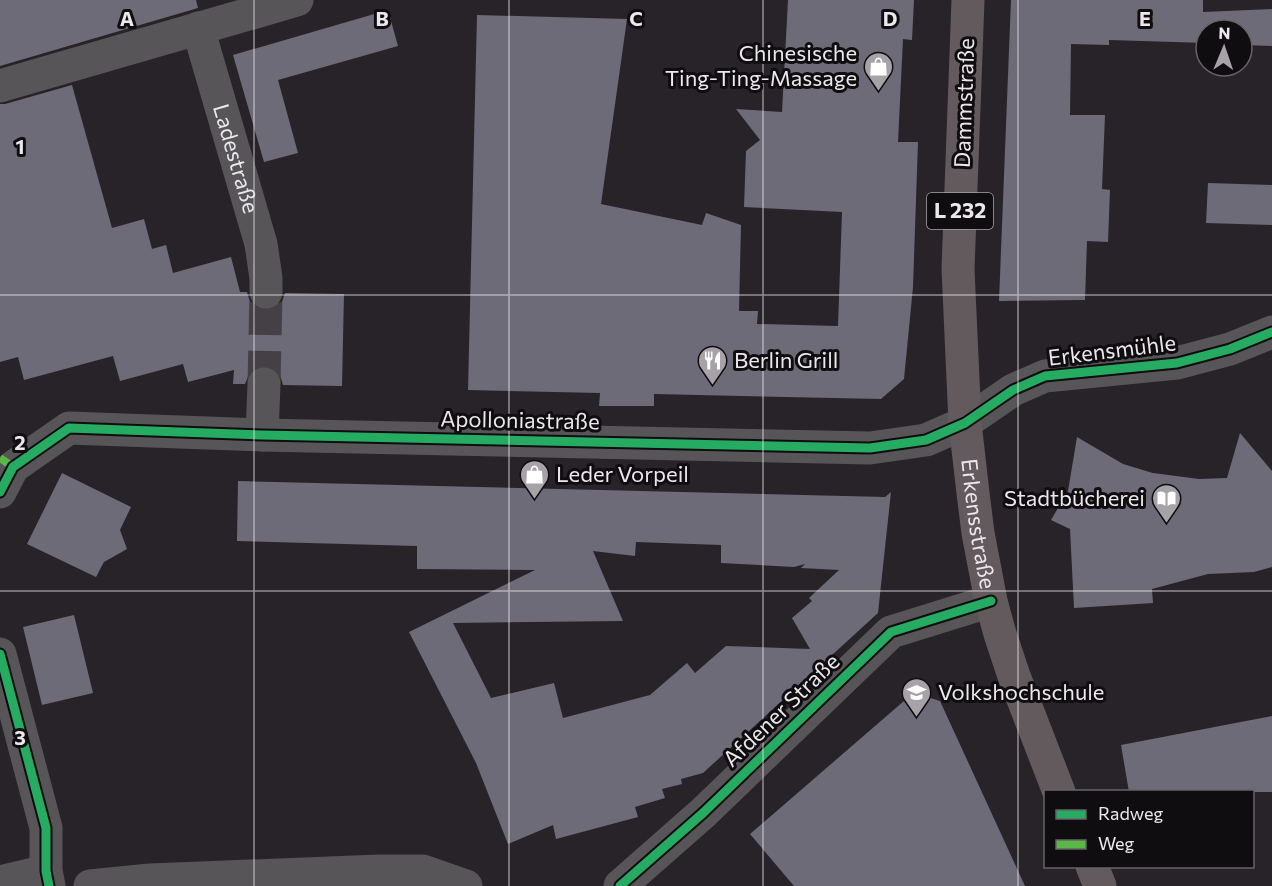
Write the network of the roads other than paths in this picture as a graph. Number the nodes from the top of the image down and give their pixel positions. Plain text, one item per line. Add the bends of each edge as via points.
1 (297, 0) edge
2 (968, 0) edge
3 (198, 28) junction
4 (0, 86) edge
5 (266, 292) tunnel mouth
6 (1272, 333) edge
7 (264, 384) tunnel mouth
8 (965, 423) junction
9 (262, 435) junction
10 (0, 492) edge
11 (991, 601) junction
12 (0, 654) edge
13 (1058, 790) edge
14 (1092, 868) edge
15 (28, 880) edge
16 (90, 886) edge
17 (466, 886) edge
18 (620, 886) edge
19 (1100, 886) edge

1 - 3 street
2 - 8 main road, Dammstraße / L 232 via 958,269
3 - 4 street
3 - 5 street, Ladestraße via 261,244
6 - 8 street, Erkensmühle via 1177,363 1045,376 1013,390
7 - 9 street
8 - 9 street, Apolloniastraße via 926,440 870,448
8 - 11 main road, Erkensstraße / L 232 via 978,533
9 - 10 street, Apolloniastraße via 69,428 13,467
11 - 13 main road, Erkensstraße / L 232 via 1014,676
11 - 18 street, Afdener Straße via 891,632 703,813
12 - 15 street via 46,828
14 - 19 main road
16 - 17 street via 150,880 423,871

